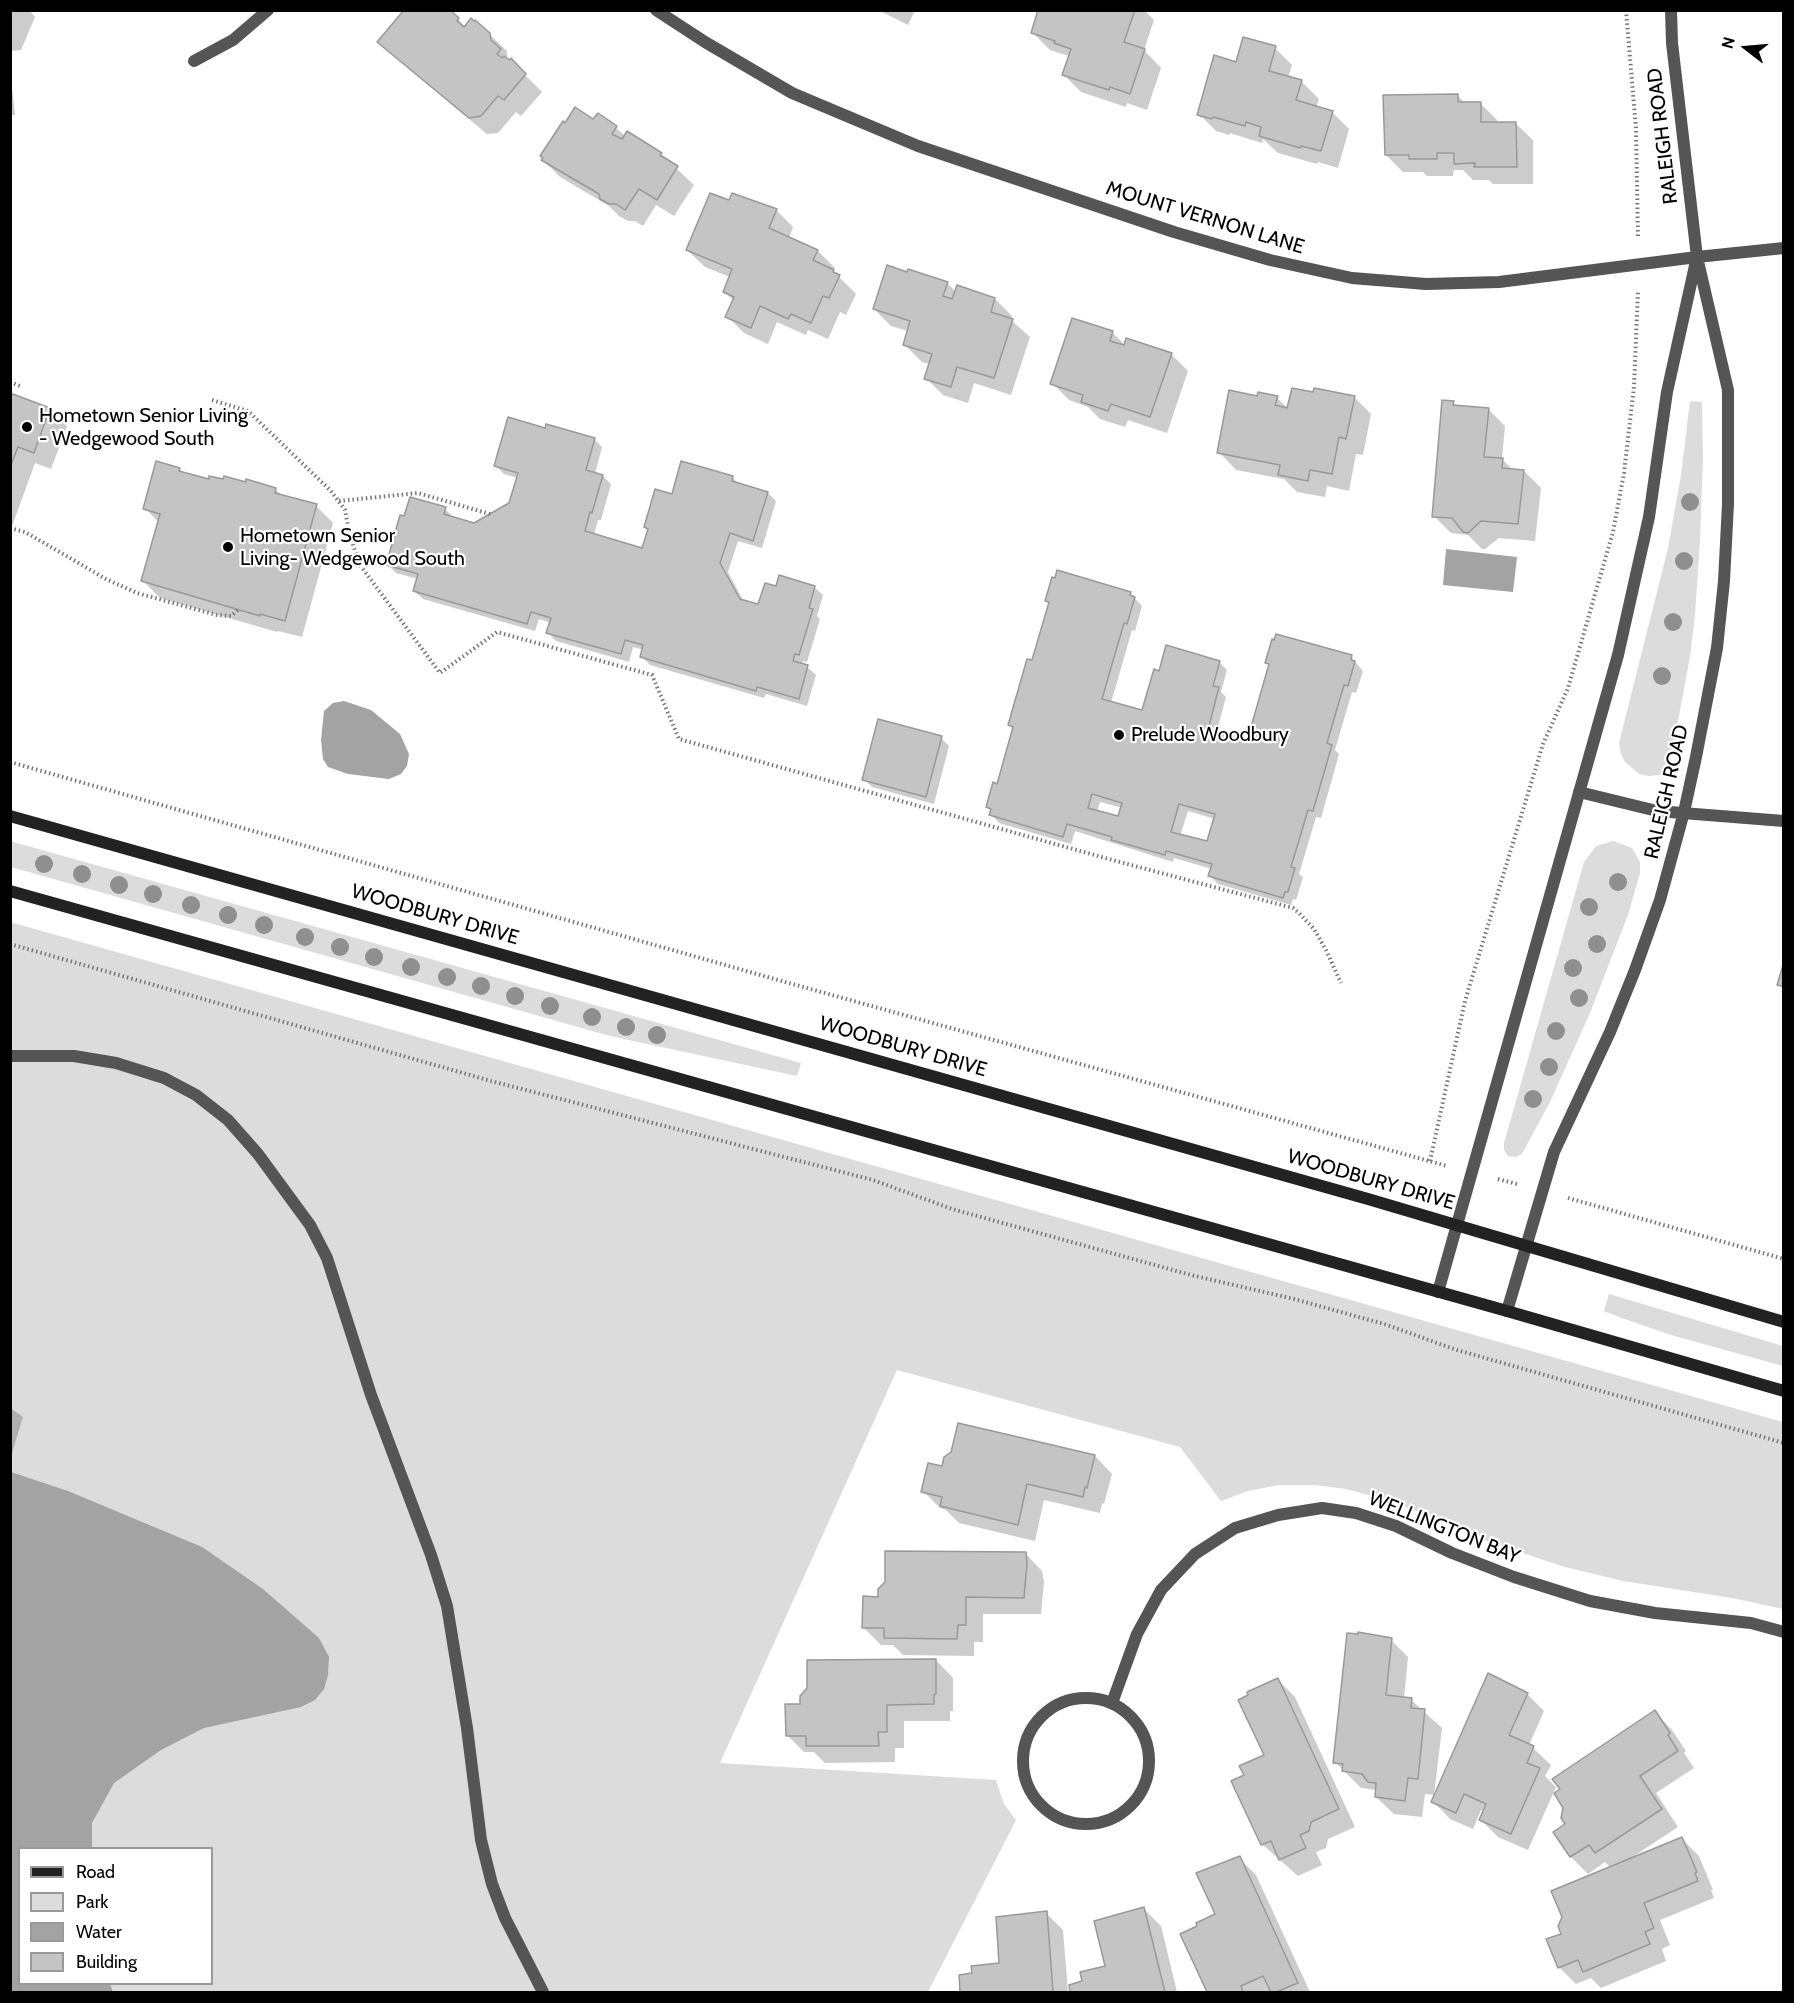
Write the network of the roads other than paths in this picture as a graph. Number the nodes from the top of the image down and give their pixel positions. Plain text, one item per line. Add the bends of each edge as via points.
1 (268, 10) edge
2 (656, 10) edge
3 (1671, 10) edge
4 (194, 61) dead end
5 (1784, 248) edge
6 (1697, 256) junction
7 (1580, 792) junction
8 (1684, 812) junction
9 (10, 816) edge
10 (1784, 821) edge
11 (10, 891) edge
12 (10, 1056) edge
13 (1457, 1225) junction
14 (1526, 1245) junction
15 (1438, 1292) junction
16 (1507, 1311) junction
17 (1784, 1322) edge
18 (1784, 1391) edge
19 (1784, 1632) edge
20 (1112, 1703) junction
21 (543, 1992) edge

1 - 4 street via 233,40
2 - 6 street, MOUNT VERNON LANE via 792,93 918,146 1270,260 1352,278 1426,284 1499,282
3 - 6 street, RALEIGH ROAD
5 - 6 street, MOUNT VERNON LANE
6 - 7 street, RALEIGH ROAD via 1667,392 1641,560
6 - 8 street, RALEIGH ROAD via 1728,390 1728,504 1717,648
7 - 8 street via 1647,809
7 - 13 street, RALEIGH ROAD
8 - 10 street
8 - 14 street, RALEIGH ROAD via 1660,900 1635,970 1560,1137
9 - 13 main road, WOODBURY DRIVE
11 - 15 main road
12 - 21 street via 74,1056 116,1063 164,1078 196,1095 228,1120 258,1154 310,1225 327,1258 371,1395 447,1606 481,1840 505,1918
13 - 14 main road, WOODBURY DRIVE
13 - 15 street, RALEIGH ROAD
14 - 16 street, RALEIGH ROAD
14 - 17 main road, WOODBURY DRIVE
15 - 16 main road
16 - 18 main road
19 - 20 street, WELLINGTON BAY via 1751,1623 1654,1614 1590,1601 1514,1577 1396,1526 1356,1513 1322,1508 1234,1528 1196,1554 1161,1590 1137,1634
20 - 20 street via 1091,1697 1069,1699 1049,1709 1034,1724 1025,1744 1025,1777 1041,1806 1058,1818 1077,1824 1098,1824 1116,1817 1143,1788 1149,1768 1148,1748 1129,1714

